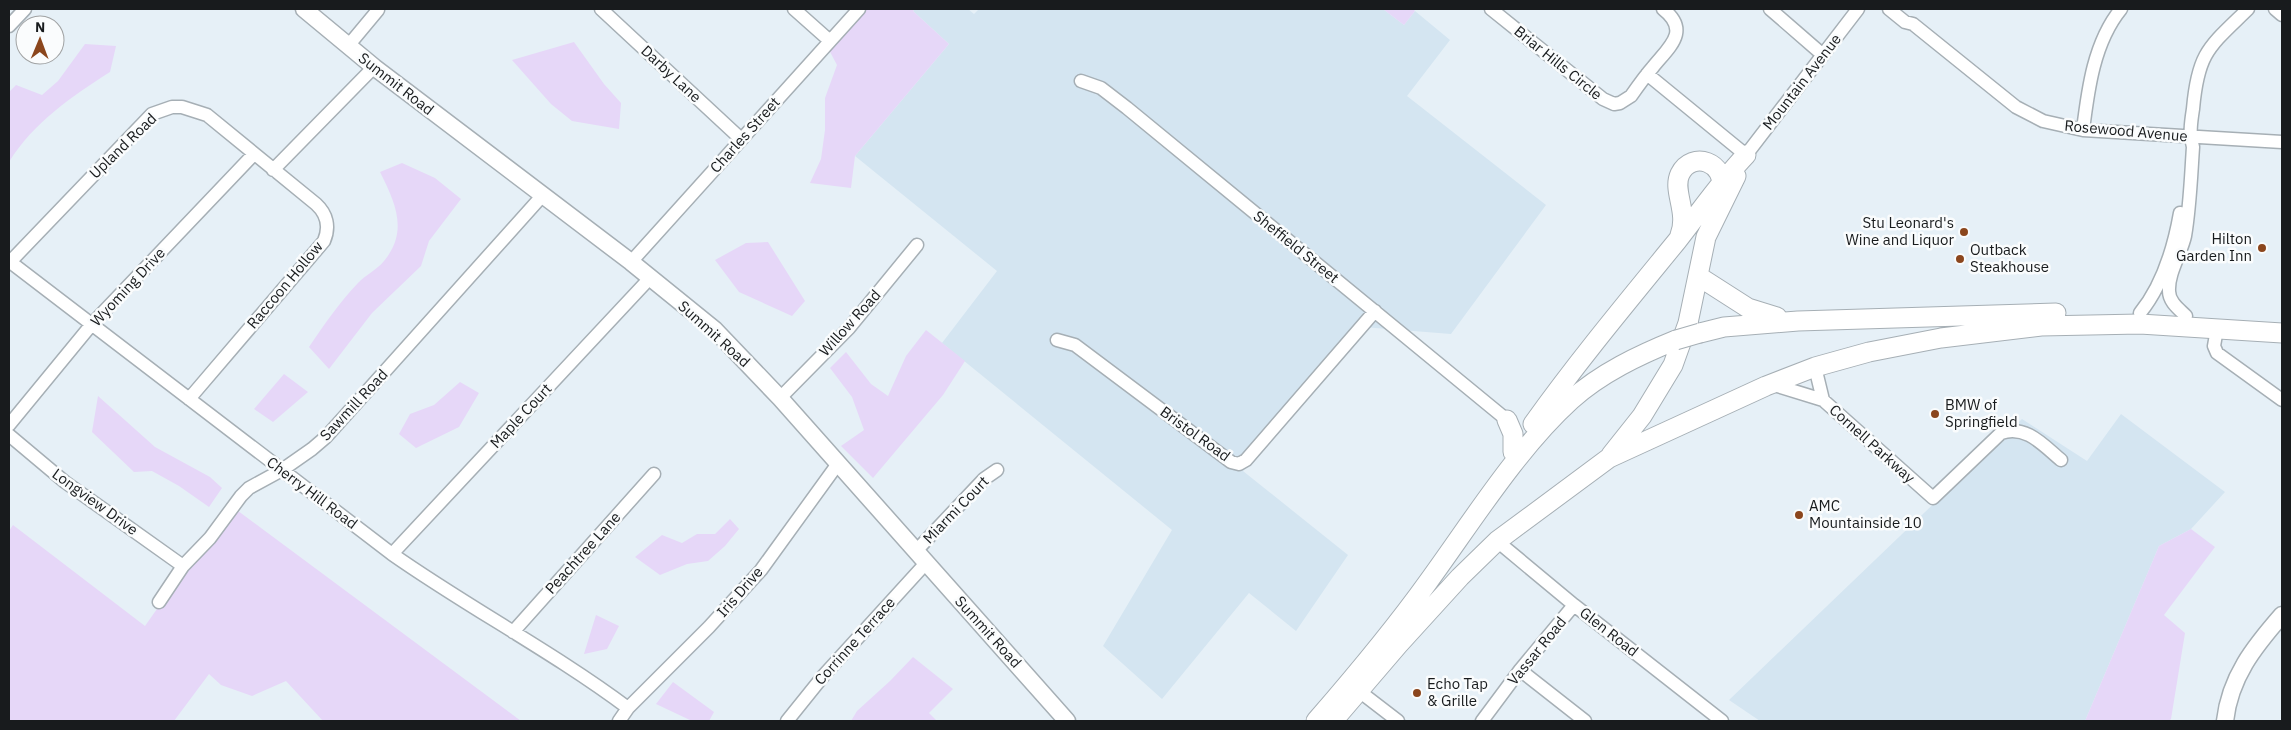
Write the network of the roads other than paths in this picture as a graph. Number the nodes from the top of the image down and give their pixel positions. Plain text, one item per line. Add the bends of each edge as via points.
1 (24, 9) edge
2 (304, 9) edge
3 (601, 9) edge
4 (794, 9) edge
5 (859, 9) edge
6 (1491, 9) edge
7 (1663, 9) edge
8 (1770, 9) edge
9 (1858, 9) edge
10 (1889, 9) edge
11 (1901, 9) edge
12 (2121, 9) edge
13 (2248, 9) edge
14 (2275, 9) edge
15 (378, 10) edge
16 (2282, 15) edge
17 (1913, 24) junction
18 (9, 26) edge
19 (830, 41) junction
20 (348, 46) junction
21 (1823, 55) junction
22 (374, 67) junction
23 (1647, 74) junction
24 (1082, 81) dead end
25 (2083, 130) junction
26 (2190, 138) junction
27 (741, 139) junction
28 (2282, 142) edge
29 (254, 154) junction
30 (1746, 155) junction
31 (273, 170) junction
32 (1723, 179) junction
33 (542, 196) junction
34 (1706, 237) junction
35 (1678, 240) junction
36 (917, 245) dead end
37 (9, 261) edge
38 (631, 262) junction
39 (1698, 276) junction
40 (650, 278) junction
41 (1375, 311) junction
42 (2140, 313) junction
43 (2186, 316) junction
44 (1798, 321) junction
45 (2282, 323) edge
46 (92, 324) junction
47 (2217, 329) junction
48 (2282, 334) edge
49 (1057, 340) dead end
50 (1815, 367) junction
51 (1771, 384) junction
52 (780, 398) junction
53 (189, 399) junction
54 (1823, 400) junction
55 (2282, 400) edge
56 (1537, 418) junction
57 (1507, 420) junction
58 (9, 425) edge
59 (9, 435) edge
60 (1513, 452) junction
61 (1609, 458) junction
62 (2061, 460) dead end
63 (838, 465) junction
64 (282, 470) junction
65 (998, 470) dead end
66 (654, 474) dead end
67 (1463, 532) junction
68 (1497, 541) junction
69 (392, 554) junction
70 (921, 557) junction
71 (183, 566) junction
72 (159, 602) dead end
73 (1574, 605) junction
74 (2282, 615) edge
75 (513, 632) junction
76 (1520, 670) junction
77 (1360, 691) junction
78 (628, 708) junction
79 (2226, 715) edge
80 (1059, 719) edge
81 (619, 721) edge
82 (787, 721) edge
83 (1316, 721) edge
84 (1333, 721) edge
85 (1398, 721) edge
86 (1482, 721) edge
87 (1584, 721) edge
88 (1722, 721) edge

1 - 18 street
2 - 20 main road, Summit Road
3 - 27 street, Darby Lane
4 - 19 street
5 - 19 street, Charles Street
6 - 23 street, Briar Hills Circle via 1608,102 1625,101
7 - 23 street, Briar Hills Circle via 1675,22 1676,37
8 - 21 street
9 - 21 street, Mountain Avenue
10 - 17 street, Rosewood Avenue via 1905,22
11 - 17 street, Rosewood Avenue via 1910,16
12 - 25 street via 2113,18 2100,46 2088,88
13 - 26 street via 2218,38 2201,61 2195,79
14 - 16 street
15 - 20 street
17 - 25 street, Rosewood Avenue via 2016,106 2043,121
19 - 27 street, Charles Street
20 - 22 main road, Summit Road
21 - 30 street, Mountain Avenue
22 - 31 street
22 - 33 main road, Summit Road
23 - 30 street
24 - 41 street, Sheffield Street via 1101,88 1127,108
25 - 26 street, Rosewood Avenue
26 - 28 street, Rosewood Avenue
26 - 42 street via 2184,147 2176,236 2152,298
26 - 43 street via 2193,147 2188,215 2169,282 2171,300
27 - 38 street, Charles Street
29 - 31 street, Raccoon Hollow
29 - 37 street, Upland Road via 198,110 182,107 162,110 144,121
29 - 46 street, Wyoming Drive
30 - 32 highway
30 - 34 highway
31 - 53 street, Raccoon Hollow via 320,208 327,221 326,235
32 - 34 highway
32 - 35 highway
32 - 35 highway via 1718,169 1709,163 1694,162 1683,170 1678,182 1684,225
33 - 38 main road, Summit Road
33 - 64 street, Sawmill Road via 326,437
34 - 39 highway
35 - 56 highway via 1626,301
36 - 52 street, Willow Road via 849,328
37 - 46 street, Cherry Hill Road
38 - 40 main road, Summit Road
39 - 44 highway via 1748,308
39 - 61 highway via 1688,323 1673,365 1642,416
40 - 52 main road, Summit Road via 714,330
40 - 69 street, Maple Court
41 - 49 street, Bristol Road via 1246,460 1239,464 1231,462 1075,345
41 - 57 street, Sheffield Street
42 - 43 highway
42 - 44 highway
43 - 45 highway
44 - 67 highway, bridge via 1724,327 1700,333 1676,340 1620,366 1572,399 1544,427
46 - 53 street, Cherry Hill Road
46 - 58 street, Wyoming Drive
47 - 48 highway
47 - 50 highway via 2112,323 2040,326 1941,338 1869,352
47 - 55 street via 2214,346 2218,353
50 - 51 highway
50 - 54 street, Cornell Parkway
51 - 54 street, Cornell Parkway
51 - 61 highway
52 - 63 main road, Summit Road
53 - 64 street, Cherry Hill Road
54 - 62 street, Cornell Parkway via 1933,498 2001,432 2017,430 2027,433
56 - 57 highway via 1524,423
56 - 60 highway
57 - 60 highway via 1515,440
59 - 71 street, Longview Drive via 65,482
60 - 67 highway
61 - 68 highway
63 - 70 main road, Summit Road
63 - 78 street, Iris Drive via 761,570 710,627
64 - 69 street, Cherry Hill Road
64 - 71 street, Sawmill Road via 249,488 210,538
65 - 70 street, Miarmi Court via 984,479
66 - 75 street, Peachtree Lane
67 - 83 highway via 1395,628
68 - 73 street, Glen Road
68 - 77 highway
69 - 75 street, Cherry Hill Road
70 - 80 main road, Summit Road
70 - 82 street, Corrinne Terrace
71 - 72 street, Sawmill Road
73 - 76 street, Vassar Road
73 - 88 street, Glen Road
74 - 79 main road via 2248,656 2236,678
75 - 78 street, Cherry Hill Road via 581,673
76 - 86 street, Vassar Road
76 - 87 street
77 - 84 highway
77 - 85 street
78 - 81 street, Iris Drive

